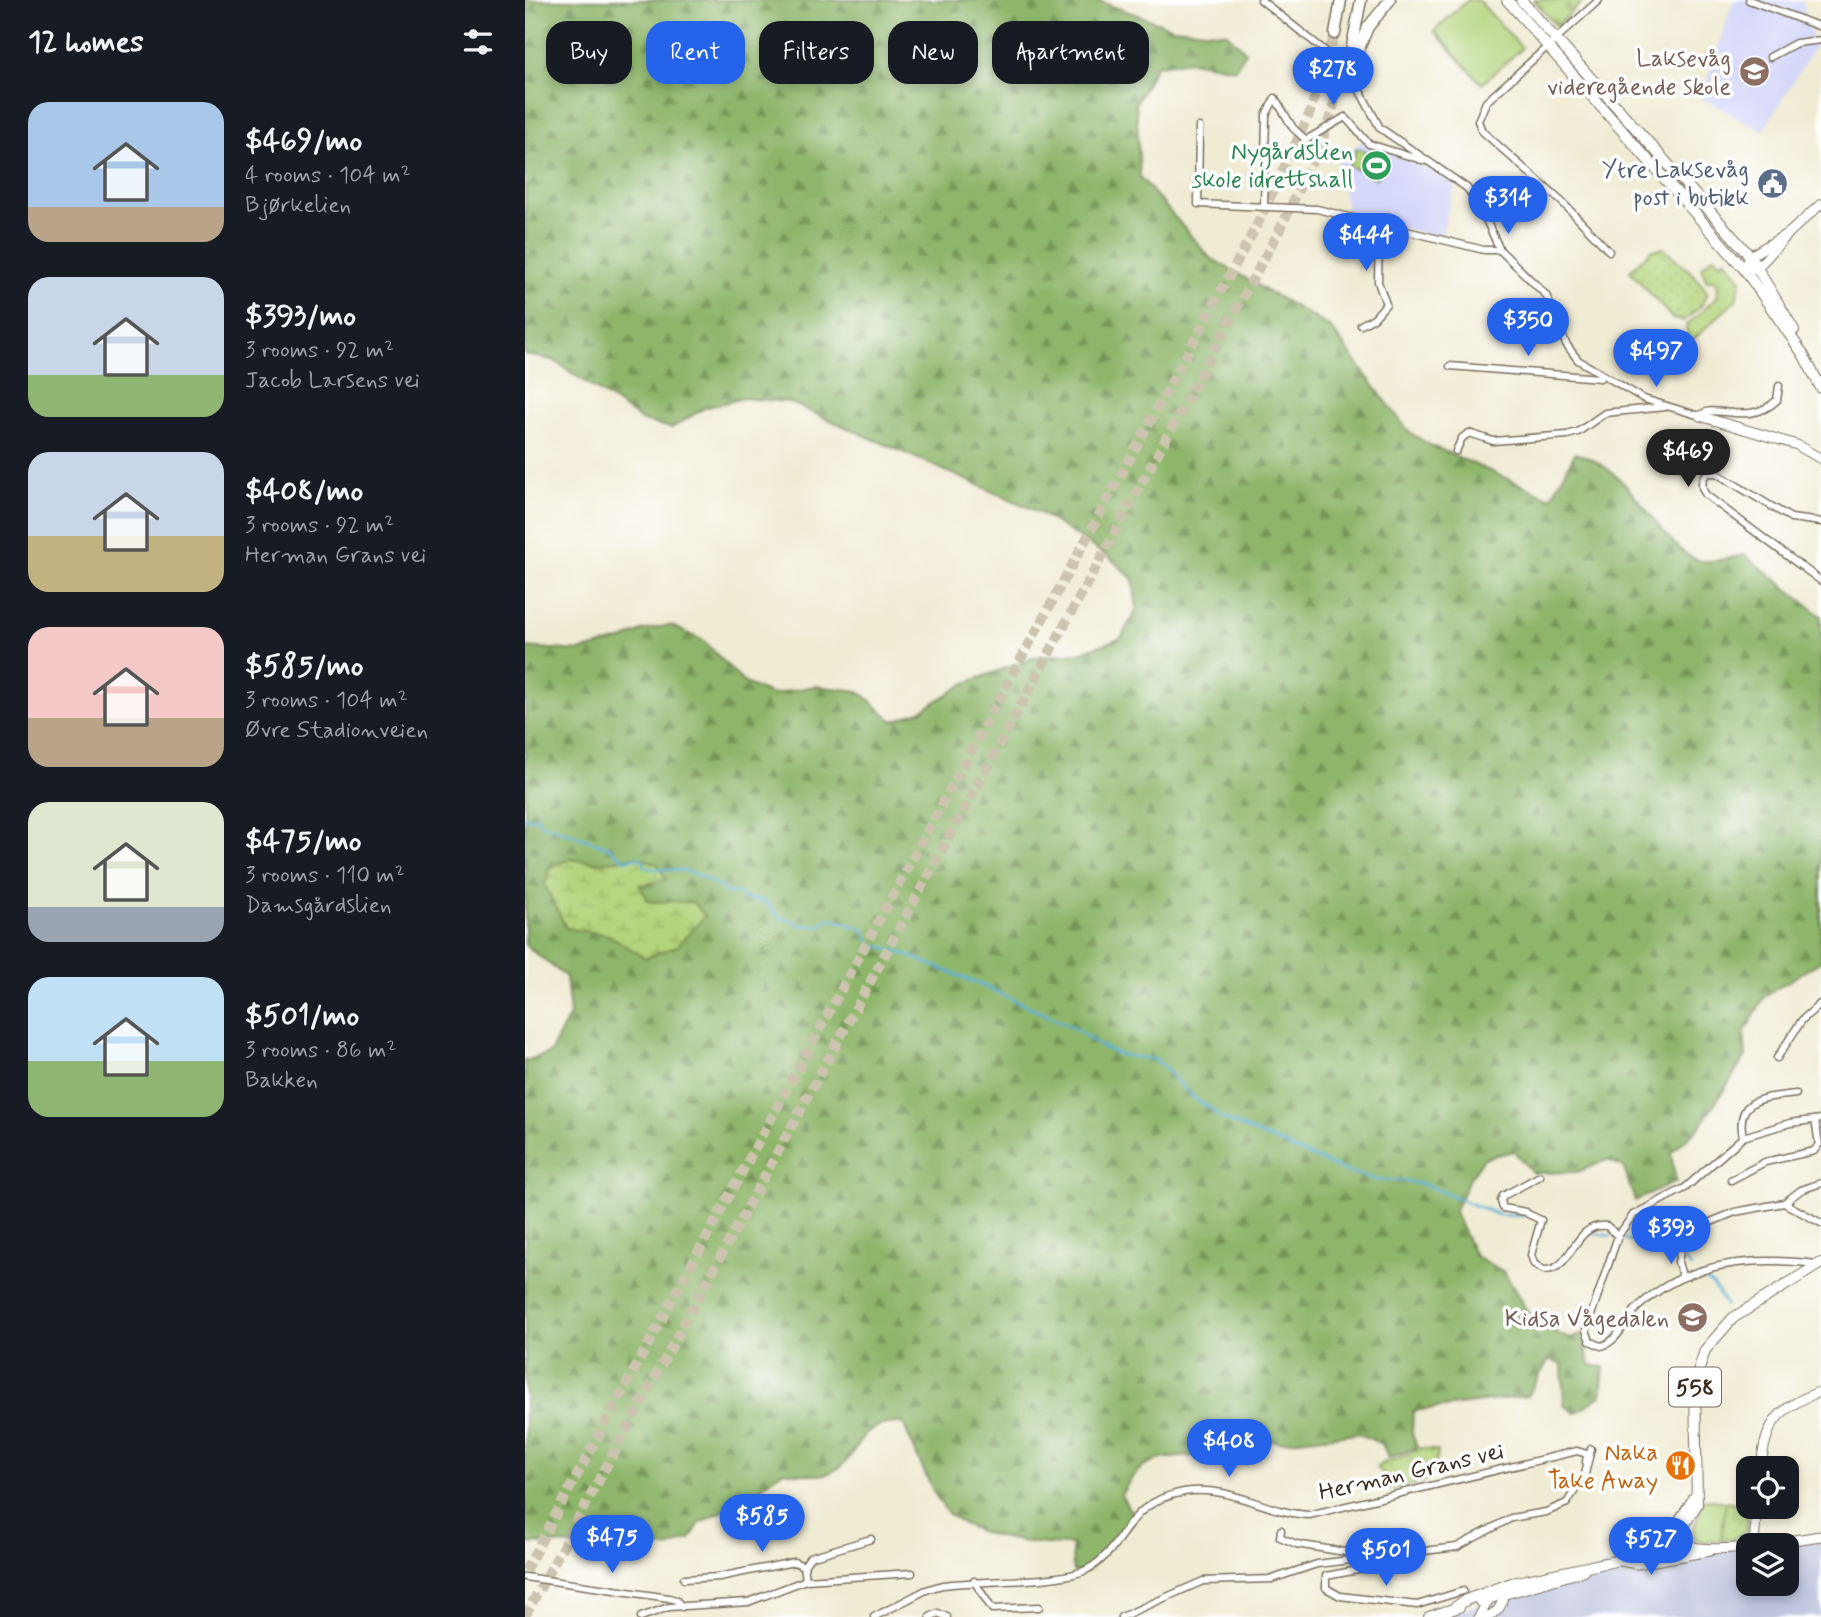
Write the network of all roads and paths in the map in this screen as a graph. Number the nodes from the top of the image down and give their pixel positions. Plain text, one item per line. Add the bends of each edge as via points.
1 (1261, 0) edge
2 (1341, 0) edge
3 (1361, 0) edge
4 (1376, 0) edge
5 (1390, 0) edge
6 (1507, 0) edge
7 (1521, 0) edge
8 (1599, 0) edge
9 (1749, 0) edge
10 (1375, 17) junction
11 (1821, 27) edge
12 (1335, 34) tunnel mouth
13 (1821, 40) edge
14 (1552, 43) junction
15 (1770, 57) dead end
16 (1199, 127) dead end
17 (1431, 162) junction
18 (1821, 204) edge
19 (1264, 206) junction
20 (1379, 226) junction
21 (1790, 232) junction
22 (1500, 250) junction
23 (1609, 251) dead end
24 (1750, 256) junction
25 (1758, 267) junction
26 (1745, 270) junction
27 (1361, 325) dead end
28 (1803, 354) junction
29 (1450, 366) dead end
30 (1605, 379) junction
31 (1779, 386) dead end
32 (1821, 388) edge
33 (1667, 407) junction
34 (1700, 416) junction
35 (1456, 451) dead end
36 (1821, 459) edge
37 (1821, 522) edge
38 (1821, 581) edge
39 (1821, 1003) edge
40 (1777, 1058) dead end
41 (1796, 1094) dead end
42 (1818, 1119) edge
43 (1743, 1137) junction
44 (1541, 1176) dead end
45 (1731, 1180) dead end
46 (1821, 1183) edge
47 (1784, 1203) junction
48 (1821, 1223) edge
49 (1618, 1236) junction
50 (1784, 1262) junction
51 (1819, 1264) edge
52 (1537, 1267) junction
53 (1530, 1274) dead end
54 (1682, 1276) junction
55 (1794, 1276) junction
56 (1821, 1391) edge
57 (1591, 1449) dead end
58 (1762, 1456) edge
59 (1587, 1462) junction
60 (1280, 1530) dead end
61 (1821, 1536) edge
62 (871, 1539) dead end
63 (1672, 1539) junction
64 (1799, 1539) edge
65 (1736, 1546) edge
66 (1719, 1548) junction
67 (1685, 1556) junction
68 (1382, 1558) junction
69 (1615, 1560) junction
70 (804, 1566) junction
71 (912, 1573) dead end
72 (525, 1577) edge
73 (684, 1579) dead end
74 (806, 1580) junction
75 (974, 1581) junction
76 (1463, 1591) dead end
77 (1495, 1593) junction
78 (682, 1606) junction
79 (1039, 1607) dead end
80 (641, 1617) edge
81 (874, 1617) edge
82 (930, 1617) edge
83 (947, 1617) edge
84 (1121, 1617) edge
85 (1429, 1617) edge
86 (1479, 1617) edge
87 (1487, 1617) edge

1 - 17 street via 1347,69 1380,128
2 - 12 highway
3 - 10 highway via 1354,52
4 - 10 highway
5 - 10 highway
6 - 14 main road
7 - 14 main road
8 - 14 street
9 - 11 street
13 - 15 street via 1795,44
14 - 23 street via 1486,102 1479,126
14 - 24 main road
14 - 26 main road
16 - 19 street via 1198,204
17 - 19 street via 1369,144 1345,117 1306,141 1273,99 1264,152
17 - 22 street via 1475,198
18 - 21 street
19 - 20 street via 1317,209
20 - 22 street
20 - 27 street via 1378,282 1386,304
21 - 24 street
21 - 25 street
22 - 30 street via 1546,295 1571,353
24 - 25 main road
24 - 26 street
25 - 26 street
25 - 28 main road
26 - 28 main road
28 - 32 main road
29 - 30 street
30 - 33 street
31 - 34 street via 1777,400 1760,413 1709,411
33 - 34 street
33 - 35 street via 1605,413 1567,435 1500,441 1469,433
34 - 36 street via 1797,445
37 - 38 street via 1791,518 1716,473 1703,477 1706,495
39 - 40 street via 1802,1020
41 - 43 street via 1750,1104 1742,1115
42 - 43 street
42 - 45 street via 1819,1144 1814,1151 1765,1162
43 - 49 street via 1685,1188 1633,1214
44 - 52 street via 1503,1196 1501,1205 1541,1220 1532,1246 1531,1260
46 - 47 street
47 - 48 street
47 - 54 street via 1735,1212 1697,1230 1678,1255
49 - 52 street via 1607,1226 1592,1226 1558,1266 1550,1270
49 - 54 street via 1586,1330 1595,1345 1611,1342 1636,1309
50 - 51 street
50 - 54 street via 1732,1264
50 - 55 street
51 - 55 main road, 558
52 - 53 street
55 - 63 main road, 558 via 1724,1324 1705,1350 1695,1382 1693,1515
56 - 58 street via 1778,1415 1764,1440
57 - 59 street
59 - 68 street via 1579,1486 1564,1506 1511,1518 1457,1548
59 - 75 street, Herman Grans vei via 1587,1454 1577,1451 1309,1515 1283,1512 1216,1490 1182,1492 1133,1516 1088,1569 1065,1575
60 - 68 street via 1280,1536 1296,1544
61 - 64 street
62 - 70 street via 810,1558
63 - 66 street via 1696,1548
63 - 67 street
63 - 69 main road via 1657,1552
65 - 66 street
66 - 67 street
67 - 69 street via 1637,1563
68 - 76 street via 1368,1569 1330,1574 1324,1581 1326,1588 1340,1596 1417,1605
68 - 84 street via 1317,1564 1272,1579 1202,1581
69 - 77 main road
70 - 73 street via 786,1563
70 - 74 street
71 - 74 street
72 - 78 street via 669,1598
74 - 78 street via 748,1602
75 - 79 street via 992,1609
75 - 81 street, Herman Grans vei via 926,1590
77 - 85 main road
77 - 86 street
77 - 87 street via 1497,1610
78 - 80 street
82 - 83 street via 938,1613

